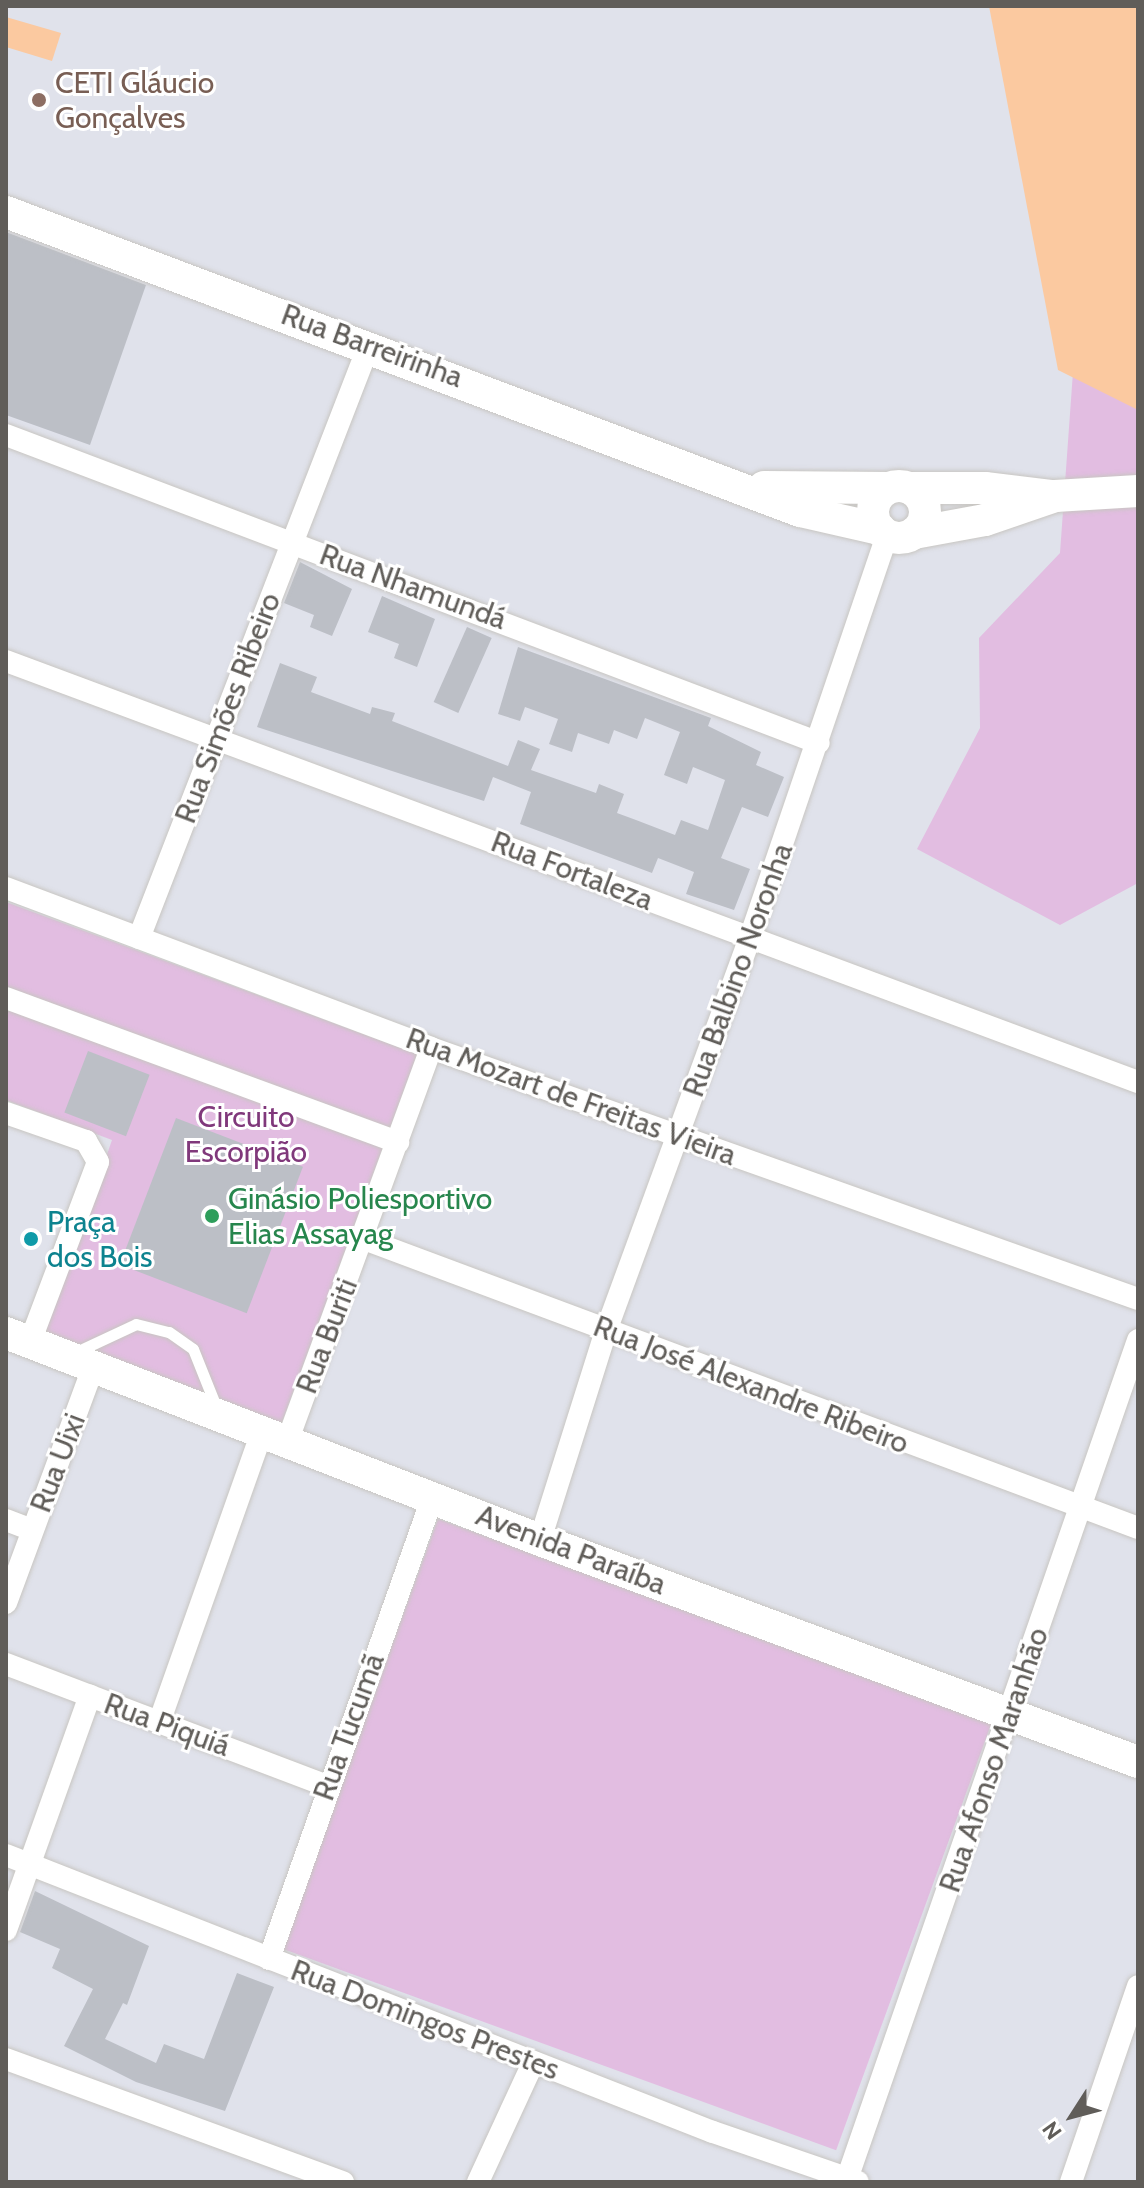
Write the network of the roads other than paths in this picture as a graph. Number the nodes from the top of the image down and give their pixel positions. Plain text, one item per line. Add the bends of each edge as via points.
1 (6, 212) edge
2 (369, 345) junction
3 (6, 435) edge
4 (737, 485) junction
5 (899, 488) junction
6 (1138, 491) edge
7 (1055, 496) junction
8 (894, 533) junction
9 (292, 543) junction
10 (6, 661) edge
11 (216, 738) junction
12 (819, 743) junction
13 (6, 888) edge
14 (139, 938) junction
15 (750, 938) junction
16 (6, 998) edge
17 (431, 1048) junction
18 (1138, 1082) edge
19 (6, 1113) edge
20 (679, 1137) junction
21 (398, 1142) junction
22 (364, 1239) junction
23 (1138, 1299) edge
24 (606, 1331) junction
25 (18, 1337) edge
26 (1138, 1340) edge
27 (79, 1363) junction
28 (220, 1417) junction
29 (274, 1438) junction
30 (433, 1496) junction
31 (1080, 1508) junction
32 (6, 1520) edge
33 (1138, 1528) edge
34 (32, 1530) junction
35 (540, 1540) junction
36 (6, 1603) edge
37 (6, 1664) edge
38 (90, 1696) junction
39 (1010, 1717) junction
40 (160, 1720) junction
41 (1138, 1762) edge
42 (328, 1786) junction
43 (6, 1855) edge
44 (31, 1865) junction
45 (6, 1930) edge
46 (269, 1959) junction
47 (1138, 1986) edge
48 (6, 2059) edge
49 (533, 2063) junction
50 (851, 2181) edge
51 (343, 2182) edge
52 (478, 2182) edge
53 (1071, 2182) edge

1 - 2 street, Rua Barreirinha
2 - 4 street, Rua Barreirinha
2 - 9 street, Rua Simões Ribeiro
3 - 9 street, Rua Nhamundá
4 - 5 street, Rua Barreirinha
4 - 8 street, Rua Barreirinha via 828,520
5 - 7 street, Rua Barreirinha via 985,488
5 - 8 street via 875,502
5 - 8 street via 924,504 921,526
6 - 7 street, Rua Barreirinha
7 - 8 street, Rua Barreirinha via 985,520
8 - 12 street, Rua Balbino Noronha
9 - 11 street, Rua Simões Ribeiro
9 - 12 street, Rua Nhamundá
10 - 11 street, Rua Fortaleza
11 - 14 street, Rua Simões Ribeiro
11 - 15 street, Rua Fortaleza
12 - 15 street, Rua Balbino Noronha
13 - 14 street, Rua Mozart de Freitas Vieira
14 - 17 street, Rua Mozart de Freitas Vieira
15 - 18 street, Rua Fortaleza
15 - 20 street, Rua Balbino Noronha
16 - 21 street
17 - 20 street, Rua Mozart de Freitas Vieira
17 - 21 street, Rua Buriti
19 - 25 street via 86,1141 98,1162
20 - 23 street, Rua Mozart de Freitas Vieira
20 - 24 street, Rua Balbino Noronha
21 - 22 street, Rua Buriti
22 - 24 street, Rua José Alexandre Ribeiro
22 - 29 street, Rua Buriti
24 - 31 street, Rua José Alexandre Ribeiro
24 - 35 street, Rua Balbino Noronha
25 - 27 street, Avenida Paraíba
26 - 31 street, Rua Afonso Maranhão
27 - 28 street, Avenida Paraíba
27 - 28 lane via 129,1325 169,1332 198,1356
27 - 34 street, Rua Uixi
28 - 29 street, Avenida Paraíba
29 - 30 street, Avenida Paraíba
29 - 40 street, Rua Buriti
30 - 35 street, Avenida Paraíba
30 - 42 street, Rua Tucumã
31 - 33 street, Rua José Alexandre Ribeiro
31 - 39 street, Rua Afonso Maranhão
32 - 34 street
34 - 36 street, Rua Uixi
35 - 39 street, Avenida Paraíba
37 - 38 street, Rua Piquiá
38 - 40 street, Rua Piquiá
38 - 44 street
39 - 41 street, Avenida Paraíba
39 - 50 street, Rua Afonso Maranhão
40 - 42 street, Rua Piquiá
42 - 46 street, Rua Tucumã
43 - 44 street, Rua Domingos Prestes
44 - 45 street
44 - 46 street, Rua Domingos Prestes
46 - 49 street, Rua Domingos Prestes
47 - 53 street
48 - 51 street
49 - 50 street, Rua Domingos Prestes
49 - 52 street

